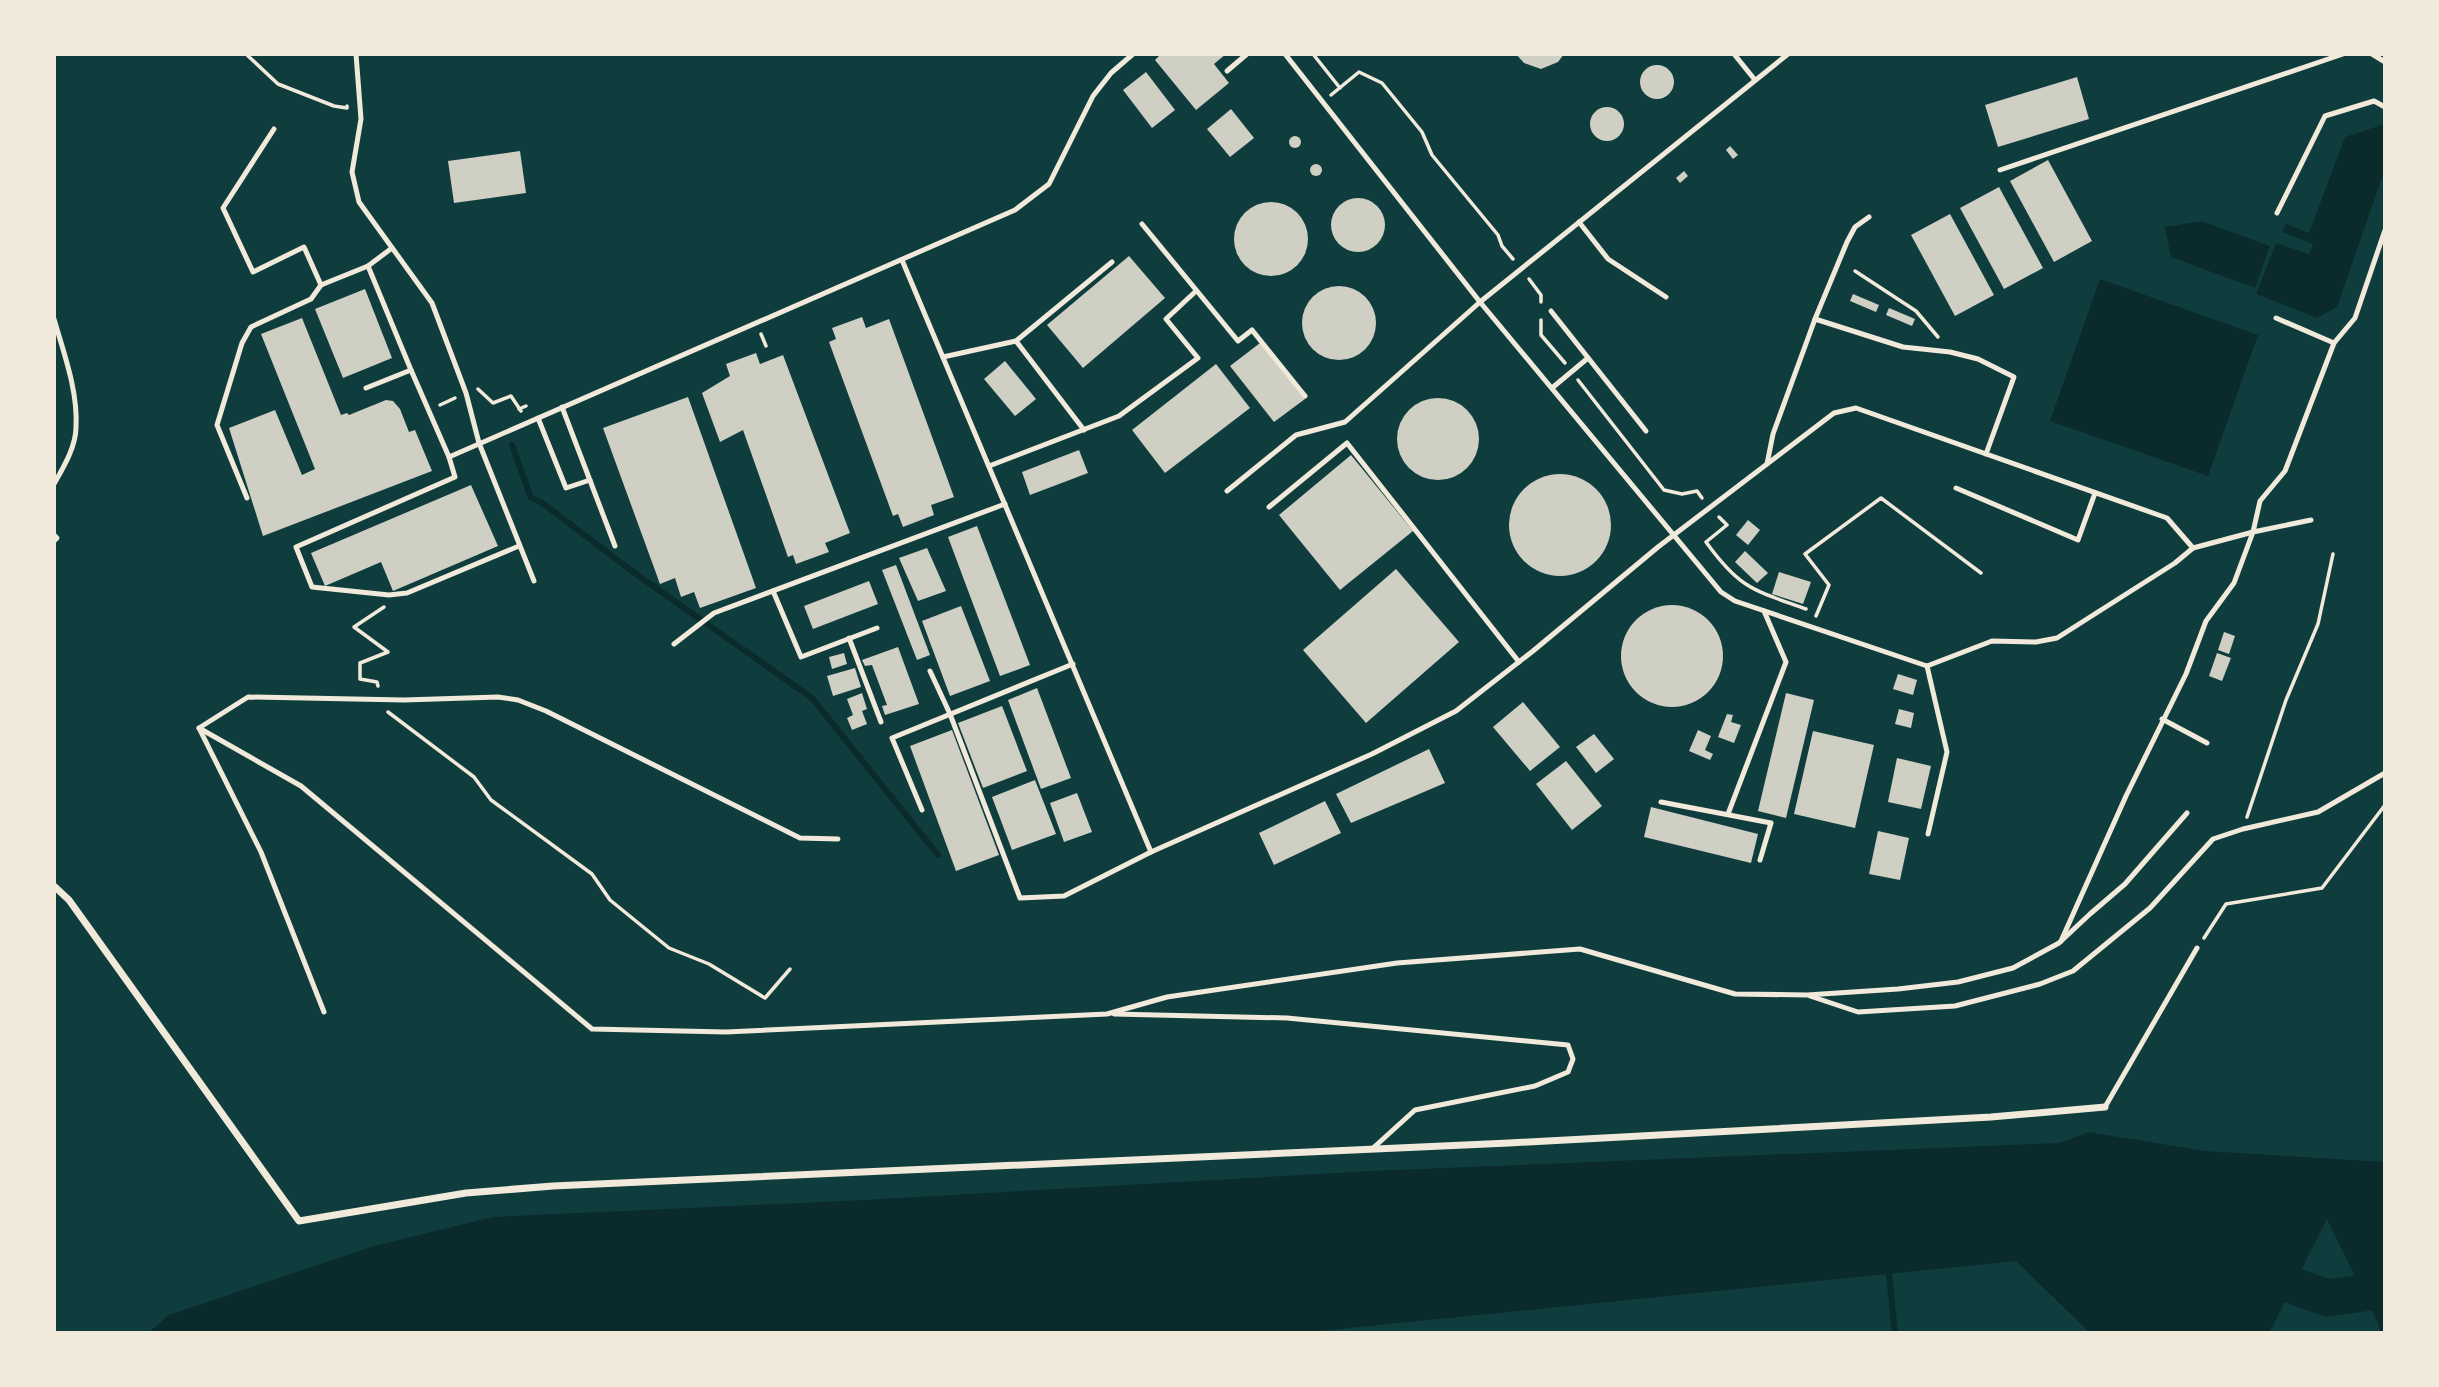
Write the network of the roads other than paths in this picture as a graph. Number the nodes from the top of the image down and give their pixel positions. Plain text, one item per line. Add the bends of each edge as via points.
1 (356, 54) edge
2 (1133, 54) edge
3 (1247, 54) edge
4 (1285, 54) edge
5 (1734, 54) edge
6 (1788, 54) edge
7 (2343, 54) edge
8 (2372, 54) edge
9 (2385, 62) edge
10 (1227, 71) dead end
11 (1755, 80) junction
12 (2385, 107) edge
13 (274, 129) dead end
14 (2000, 170) dead end
15 (2277, 214) dead end
16 (1869, 217) dead end
17 (1579, 222) junction
18 (1142, 224) dead end
19 (2385, 230) edge
20 (392, 248) junction
21 (902, 260) junction
22 (1112, 262) dead end
23 (368, 266) junction
24 (321, 285) junction
25 (1196, 291) junction
26 (1666, 298) dead end
27 (1480, 302) junction
28 (1551, 310) dead end
29 (2276, 317) dead end
30 (54, 319) edge
31 (1815, 319) junction
32 (1016, 341) junction
33 (2334, 343) junction
34 (943, 357) junction
35 (1588, 358) junction
36 (411, 370) junction
37 (366, 388) dead end
38 (1552, 388) junction
39 (1305, 396) dead end
40 (562, 407) junction
41 (538, 418) junction
42 (1084, 430) junction
43 (1646, 431) dead end
44 (479, 443) junction
45 (1986, 454) junction
46 (449, 457) junction
47 (1767, 464) junction
48 (989, 466) junction
49 (590, 480) junction
50 (54, 484) edge
51 (1956, 488) dead end
52 (1227, 491) dead end
53 (2095, 493) junction
54 (247, 498) dead end
55 (1005, 504) junction
56 (1269, 507) dead end
57 (2311, 520) dead end
58 (2253, 532) junction
59 (54, 534) edge
60 (1675, 535) junction
61 (54, 541) edge
62 (519, 546) junction
63 (615, 546) dead end
64 (2193, 548) junction
65 (534, 581) dead end
66 (773, 591) junction
67 (1764, 611) junction
68 (877, 628) dead end
69 (849, 638) junction
70 (674, 644) dead end
71 (1519, 662) junction
72 (1073, 664) junction
73 (1927, 666) junction
74 (930, 671) dead end
75 (950, 715) junction
76 (2162, 719) junction
77 (881, 722) dead end
78 (199, 728) junction
79 (2207, 743) dead end
80 (2385, 773) edge
81 (1661, 802) dead end
82 (922, 810) dead end
83 (2187, 813) dead end
84 (1728, 814) junction
85 (1928, 834) dead end
86 (838, 839) dead end
87 (1151, 852) junction
88 (1760, 860) dead end
89 (54, 886) edge
90 (2059, 943) junction
91 (2197, 948) road end
92 (1807, 995) junction
93 (324, 1012) dead end
94 (1107, 1014) junction
95 (2105, 1107) joint
96 (1372, 1149) junction

1 - 20 lane via 361,120 352,172 359,202
2 - 21 lane via 1093,96 1049,184 1014,210
3 - 10 lane
4 - 27 lane
5 - 11 lane
6 - 11 lane
7 - 14 lane
8 - 9 lane
11 - 17 lane
12 - 15 lane via 2374,101 2325,116
13 - 24 lane via 223,208 253,272 304,247
16 - 31 lane via 1847,242
17 - 26 lane via 1608,258
17 - 27 lane
18 - 25 lane
19 - 33 lane via 2355,318
20 - 23 lane
20 - 44 lane via 432,303 466,393
21 - 34 lane
21 - 40 lane
22 - 32 lane
23 - 24 lane
23 - 36 lane
24 - 54 lane via 311,299 251,327 242,343 216,425
25 - 39 lane via 1238,341 1252,330
25 - 42 lane via 1166,319 1198,358 1119,416
27 - 38 lane
27 - 52 lane via 1345,422 1296,435
28 - 35 lane
29 - 33 lane
30 - 50 lane via 74,394 76,430
31 - 45 lane via 1903,347 1978,359 2014,377
31 - 47 lane via 1773,433
32 - 34 lane
32 - 42 lane
33 - 58 lane via 2286,471 2260,501
34 - 48 lane
35 - 38 lane
35 - 43 lane
36 - 37 lane
36 - 46 lane
38 - 60 lane
40 - 41 lane
40 - 49 lane
41 - 44 lane
41 - 49 lane via 566,488
42 - 48 lane
44 - 46 lane
44 - 62 lane
45 - 47 lane via 1856,408 1834,413
45 - 53 lane
46 - 62 lane via 455,477 296,547 312,587 407,593
47 - 60 lane
48 - 55 lane
49 - 63 lane
51 - 53 lane via 2078,540
53 - 64 lane via 2167,518
55 - 66 lane
55 - 72 lane
56 - 71 lane via 1347,443
57 - 58 lane
58 - 64 lane
58 - 76 lane via 2234,583 2206,621
59 - 61 lane
60 - 67 lane via 1721,592
60 - 71 lane
62 - 65 lane
64 - 73 lane via 2057,638 1992,641
66 - 69 lane via 801,657
66 - 70 lane via 714,613
67 - 73 lane
67 - 84 lane via 1786,662
68 - 69 lane
69 - 77 lane
71 - 87 lane via 1457,711
72 - 75 lane
72 - 87 lane
73 - 85 lane via 1947,752
74 - 75 lane
75 - 82 lane via 892,738
75 - 87 lane via 1020,898 1064,896
76 - 79 lane
76 - 90 lane
78 - 86 lane via 248,697 518,700 800,838
78 - 93 lane via 261,852
78 - 94 lane via 301,786 592,1029 726,1032
80 - 92 lane via 2318,812 2213,839 2150,908 2073,971 2040,984 1955,1006 1858,1012
81 - 84 lane
83 - 90 lane via 2125,884
84 - 88 lane via 1771,823
89 - 96 street via 69,900 299,1222 466,1193 553,1186
90 - 92 lane via 2013,968 1958,982
91 - 95 lane
92 - 94 lane via 1735,994 1580,949 1397,963 1167,997
94 - 96 lane via 1287,1018 1568,1045 1573,1059 1568,1072 1535,1086 1415,1110
95 - 96 street

